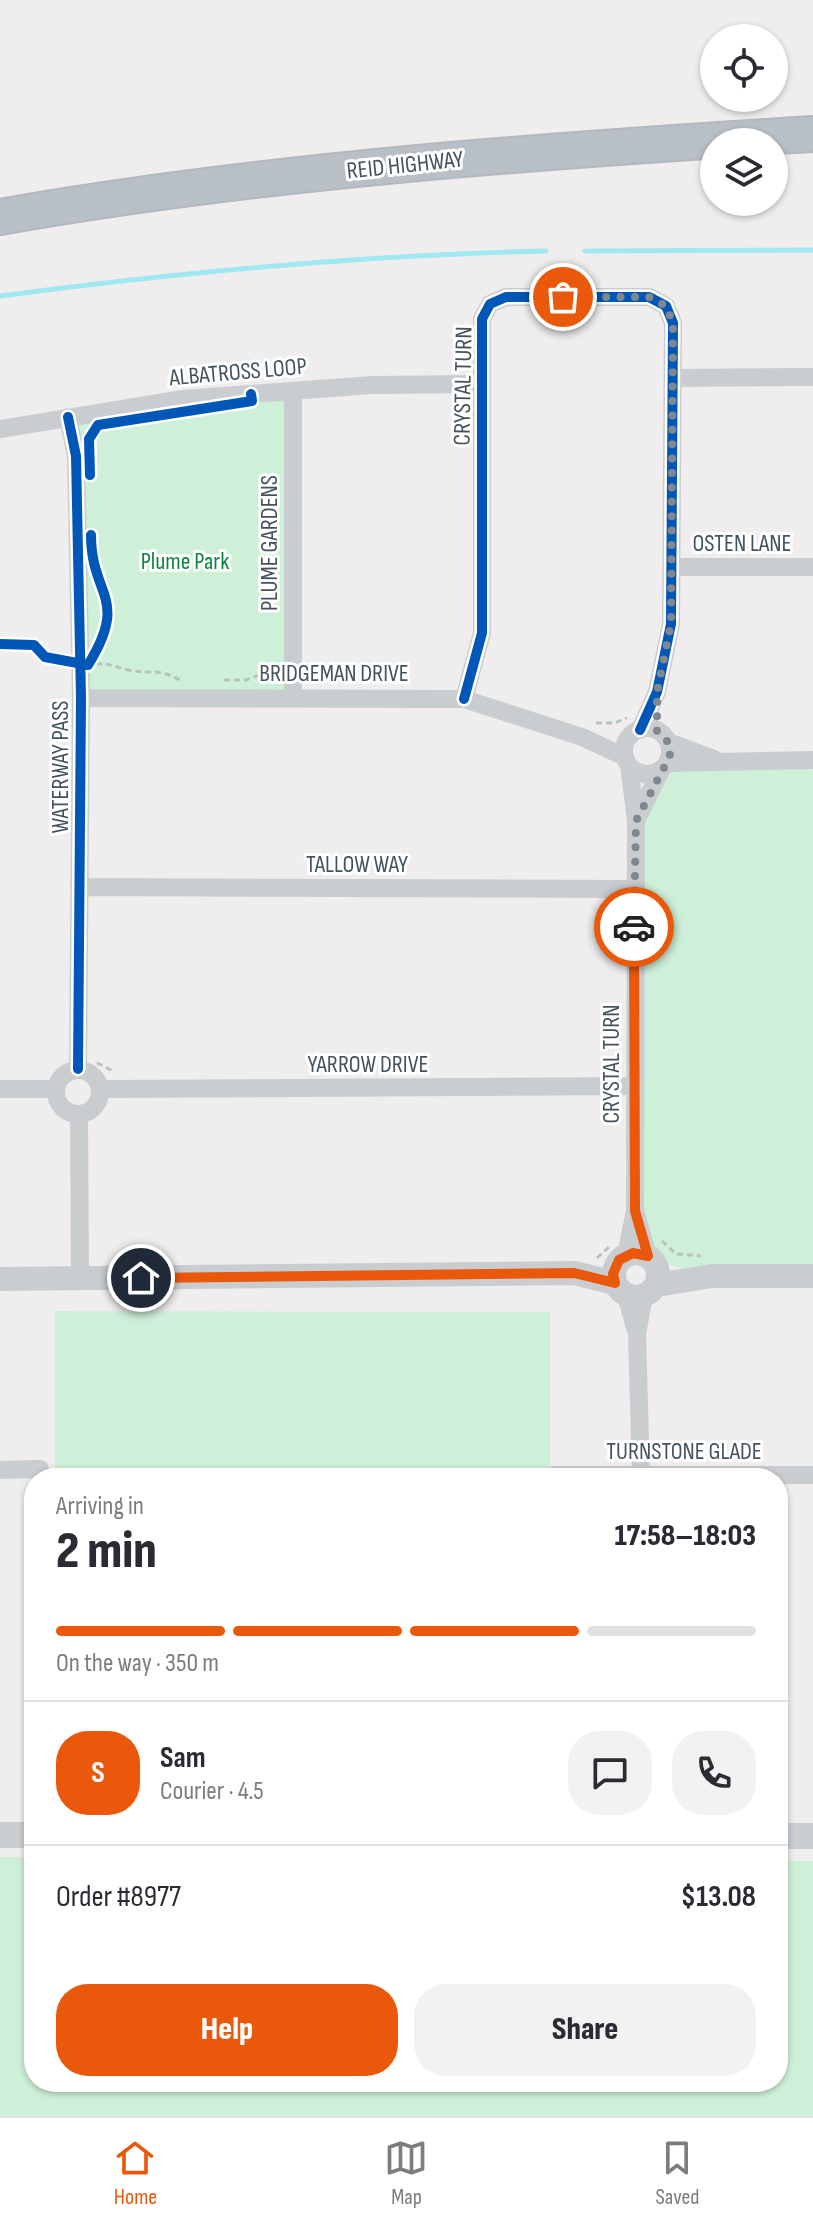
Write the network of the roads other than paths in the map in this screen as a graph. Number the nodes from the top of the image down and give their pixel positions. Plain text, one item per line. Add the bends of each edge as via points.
1 (813, 114) edge
2 (813, 134) edge
3 (0, 198) edge
4 (0, 217) edge
5 (813, 377) edge
6 (673, 378) junction
7 (481, 384) junction
8 (293, 391) junction
9 (68, 417) junction
10 (0, 429) edge
11 (672, 567) junction
12 (813, 567) edge
13 (293, 696) junction
14 (81, 698) junction
15 (464, 699) junction
16 (649, 734) junction
17 (582, 737) junction
18 (716, 760) junction
19 (813, 760) edge
20 (627, 761) junction
21 (664, 766) junction
22 (636, 821) junction
23 (79, 887) junction
24 (634, 889) junction
25 (78, 1069) junction
26 (635, 1086) junction
27 (0, 1089) edge
28 (55, 1089) junction
29 (100, 1089) junction
30 (79, 1114) junction
31 (636, 1267) junction
32 (813, 1276) edge
33 (0, 1279) edge
34 (80, 1279) junction
35 (641, 1468) edge
36 (24, 1469) edge
37 (0, 1470) edge
38 (788, 1475) edge
39 (813, 1475) edge
40 (0, 1835) edge
41 (24, 1835) edge
42 (788, 1836) edge
43 (813, 1836) edge

1 - 3 highway, REID HIGHWAY via 248,162
2 - 4 highway, REID HIGHWAY via 512,155 219,184
5 - 6 street
6 - 7 street, CRYSTAL TURN via 673,323 666,306 649,297 506,297 490,304 482,319
6 - 11 street, CRYSTAL TURN
7 - 8 street, ALBATROSS LOOP
7 - 15 street, CRYSTAL TURN via 482,633
8 - 9 street, ALBATROSS LOOP via 183,399
8 - 13 street, PLUME GARDENS
9 - 10 street, ALBATROSS LOOP
9 - 14 street, WATERWAY PASS via 76,456
11 - 12 street, OSTEN LANE
11 - 16 street, CRYSTAL TURN via 671,624
13 - 14 street, BRIDGEMAN DRIVE
13 - 15 street, BRIDGEMAN DRIVE
14 - 23 street, WATERWAY PASS
15 - 17 street, BRIDGEMAN DRIVE
16 - 17 street
16 - 18 street
16 - 20 street via 625,745
16 - 21 street
17 - 20 street
18 - 19 street
18 - 21 street
20 - 21 street via 648,775
20 - 22 street, CRYSTAL TURN
21 - 22 street
22 - 24 street, CRYSTAL TURN
23 - 24 street, TALLOW WAY
23 - 25 street, WATERWAY PASS
24 - 26 street, CRYSTAL TURN
25 - 28 street via 63,1075
25 - 29 street via 93,1075
26 - 29 street, YARROW DRIVE
26 - 31 street, CRYSTAL TURN
27 - 28 street
28 - 30 street via 64,1110
29 - 30 street via 97,1103
30 - 34 street
31 - 32 street via 708,1266
31 - 34 street
31 - 35 street, CRYSTAL TURN
33 - 34 street
36 - 37 street
38 - 39 street, TURNSTONE GLADE
40 - 41 main road
42 - 43 main road

